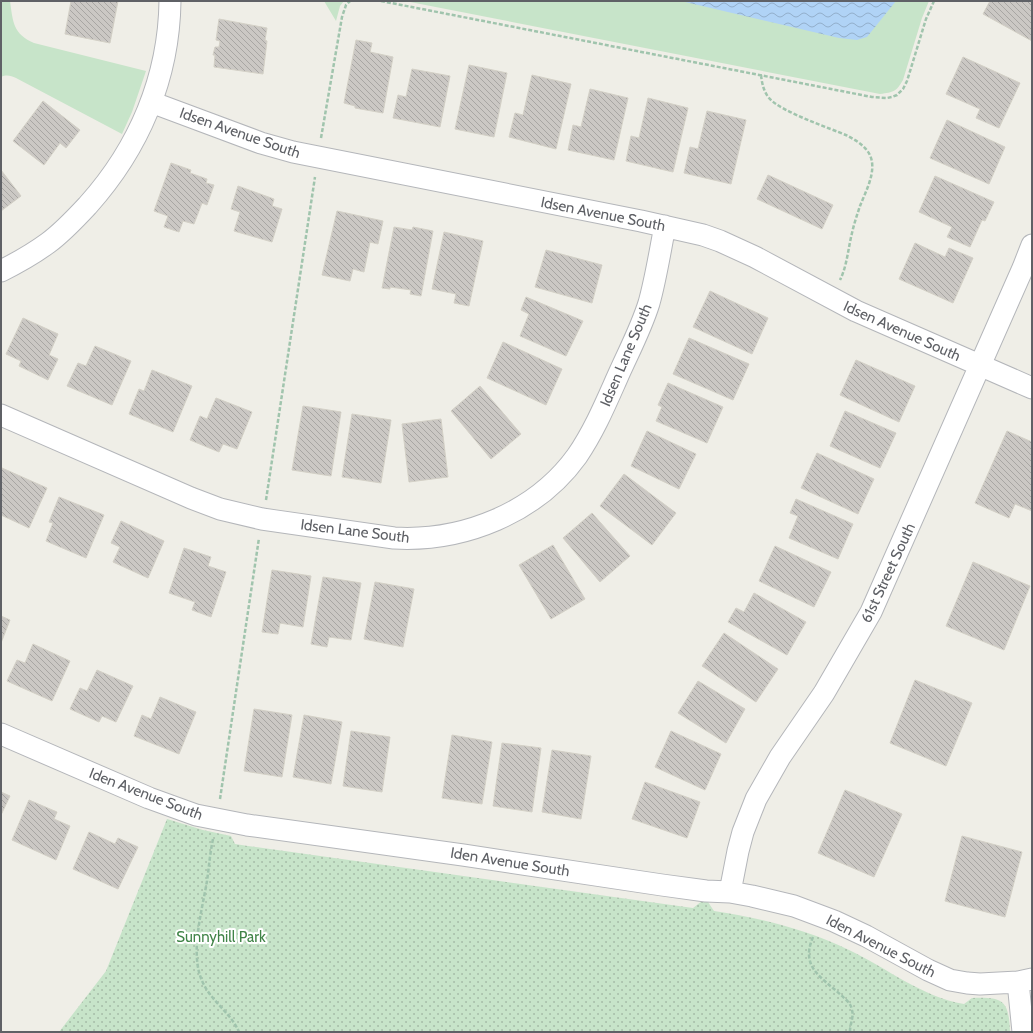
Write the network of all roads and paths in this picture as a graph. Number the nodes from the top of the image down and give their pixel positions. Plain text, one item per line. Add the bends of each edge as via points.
1 (170, 1) edge
2 (350, 1) edge
3 (381, 1) edge
4 (934, 1) edge
5 (761, 75) junction
6 (151, 102) junction
7 (322, 134) dead end
8 (315, 172) dead end
9 (665, 226) junction
10 (1032, 245) edge
11 (1, 271) edge
12 (831, 299) junction
13 (980, 365) junction
14 (1032, 388) edge
15 (1, 415) edge
16 (266, 495) dead end
17 (260, 534) dead end
18 (1, 734) edge
19 (219, 804) dead end
20 (212, 843) dead end
21 (730, 892) junction
22 (812, 937) dead end
23 (1025, 981) edge
24 (850, 1031) dead end
25 (239, 1032) edge
26 (1023, 1032) edge

1 - 6 street via 166,50
2 - 7 path via 344,8 341,22
3 - 5 path
4 - 5 path via 905,86 892,97 872,97
5 - 12 path via 763,88 774,103 848,136 866,148 870,155 871,177 855,221 844,271
6 - 9 street, Idsen Avenue South via 260,143 298,154
6 - 11 street via 140,129 123,159 101,190 64,230 28,257
8 - 16 path
9 - 12 street, Idsen Avenue South via 704,235 737,248
9 - 15 street, Idsen Lane South via 648,304 586,442 561,474 530,500 496,520 464,531 434,537 394,538 237,514 191,498
10 - 13 street, 61st Street South
12 - 13 street, Idsen Avenue South
13 - 14 street, Idsen Avenue South
13 - 21 street, 61st Street South via 864,625 828,688 780,757 756,799 745,826
17 - 19 path
18 - 21 street, Iden Avenue South via 149,798 207,817 706,892
20 - 25 path via 199,928 198,967 207,991 230,1017
21 - 23 street, Iden Avenue South via 794,906 834,921 950,980 980,984
22 - 24 path via 808,952 812,968 850,1005 853,1016
23 - 26 street

